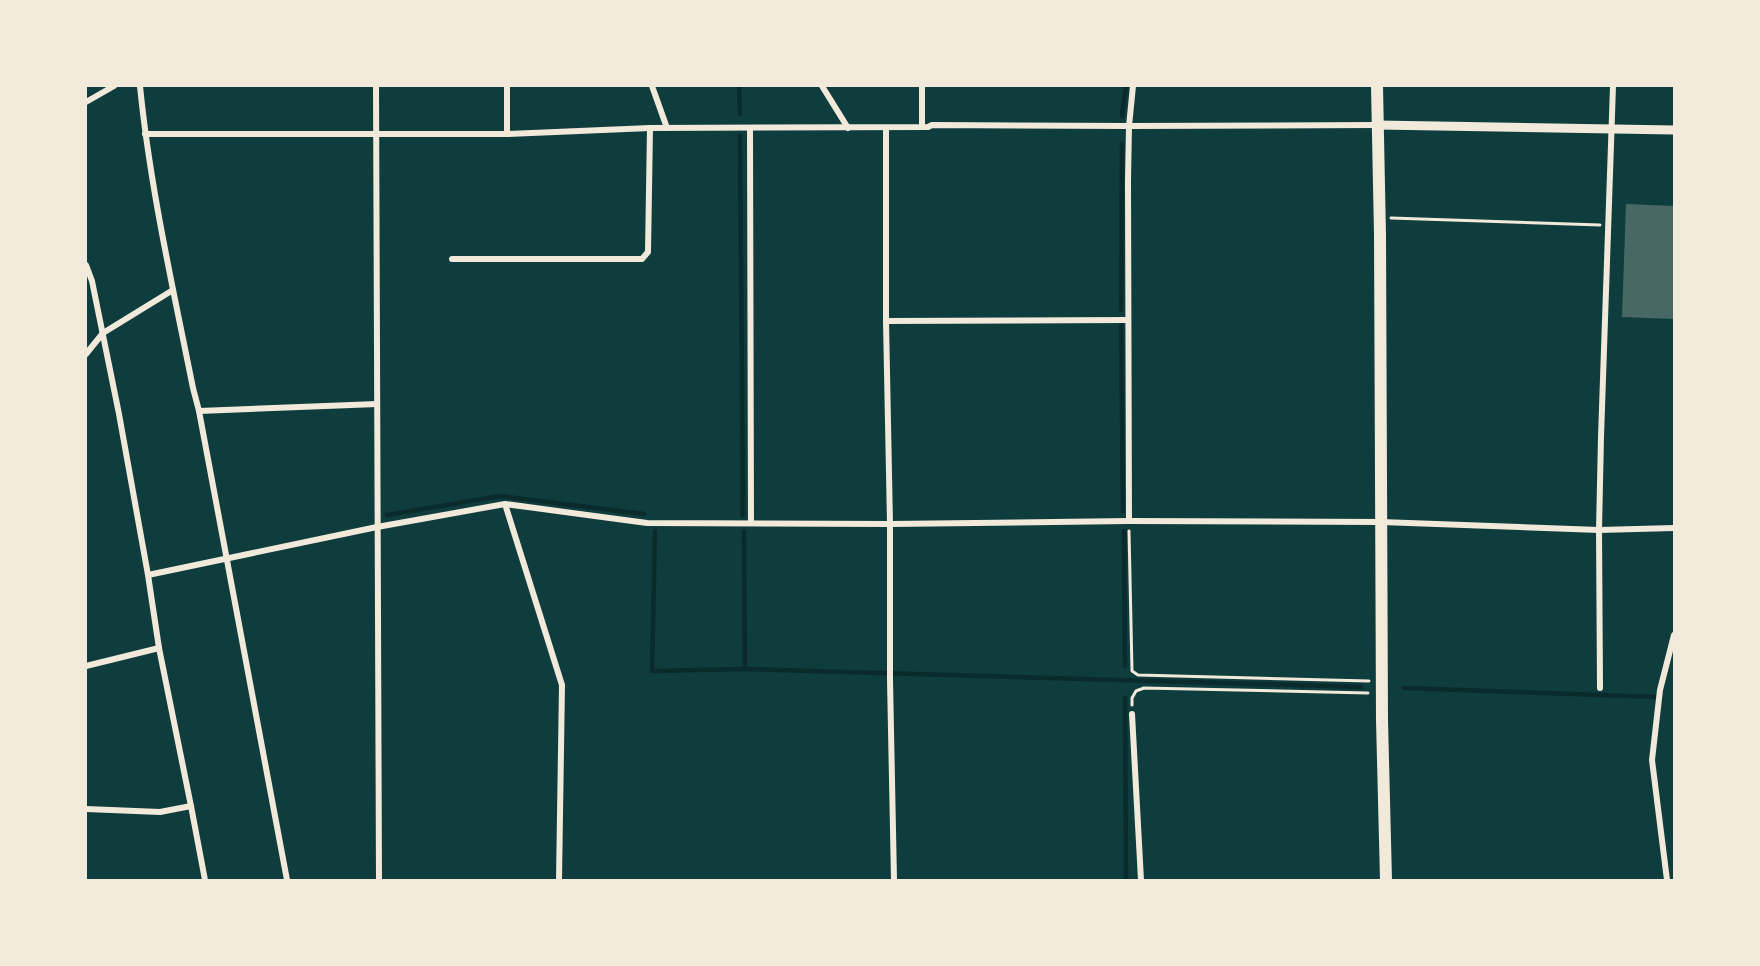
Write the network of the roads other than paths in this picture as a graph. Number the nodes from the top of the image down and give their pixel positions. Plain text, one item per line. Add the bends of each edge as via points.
1 (114, 86) edge
2 (140, 86) edge
3 (376, 86) edge
4 (507, 86) edge
5 (652, 86) edge
6 (822, 86) edge
7 (922, 86) edge
8 (1132, 86) edge
9 (1377, 86) edge
10 (1612, 86) edge
11 (86, 102) edge
12 (1128, 126) junction
13 (1378, 126) junction
14 (922, 127) junction
15 (650, 128) junction
16 (667, 128) junction
17 (848, 128) junction
18 (886, 128) junction
19 (750, 129) junction
20 (1611, 130) junction
21 (1674, 130) edge
22 (145, 134) junction
23 (377, 134) junction
24 (507, 134) junction
25 (452, 259) dead end
26 (86, 265) edge
27 (173, 290) junction
28 (1127, 320) junction
29 (886, 321) junction
30 (103, 333) junction
31 (86, 354) edge
32 (377, 404) junction
33 (199, 411) junction
34 (505, 504) junction
35 (1129, 521) junction
36 (1381, 522) junction
37 (751, 523) junction
38 (890, 524) junction
39 (377, 527) junction
40 (1674, 528) edge
41 (1599, 530) junction
42 (227, 560) junction
43 (148, 575) junction
44 (1674, 635) edge
45 (159, 648) junction
46 (86, 666) edge
47 (1600, 687) dead end
48 (1132, 714) road end
49 (192, 806) junction
50 (86, 808) edge
51 (205, 880) edge
52 (287, 880) edge
53 (379, 880) edge
54 (559, 880) edge
55 (894, 880) edge
56 (1141, 880) edge
57 (1386, 880) edge
58 (1667, 880) edge

1 - 11 street
2 - 22 street
3 - 23 street
4 - 24 street
5 - 16 street
6 - 17 street
7 - 14 street
8 - 12 street
9 - 13 main road
10 - 20 street
12 - 13 street
12 - 14 street
12 - 28 street
13 - 20 street
13 - 36 main road
14 - 18 street
15 - 16 street
15 - 24 street
15 - 25 street via 648,252 642,259
16 - 19 street
17 - 18 street
17 - 19 street
18 - 29 street
19 - 37 street
20 - 21 street
20 - 41 street
22 - 23 street
22 - 27 street
23 - 24 street
23 - 32 street
26 - 30 street
27 - 30 street
27 - 33 street
28 - 29 street
28 - 35 street
29 - 38 street
30 - 31 street
30 - 43 street
32 - 33 street
32 - 39 street
33 - 42 street
34 - 37 street via 647,523
34 - 39 street
34 - 54 street via 562,685
35 - 36 street
35 - 38 street
36 - 41 street
36 - 57 main road
37 - 38 street
38 - 55 street
39 - 42 street
39 - 53 street
40 - 41 street
41 - 47 street
42 - 43 street
42 - 52 street
43 - 45 street
44 - 58 street via 1660,690 1652,760
45 - 46 street
45 - 49 street
48 - 56 street
49 - 50 street via 160,812
49 - 51 street

